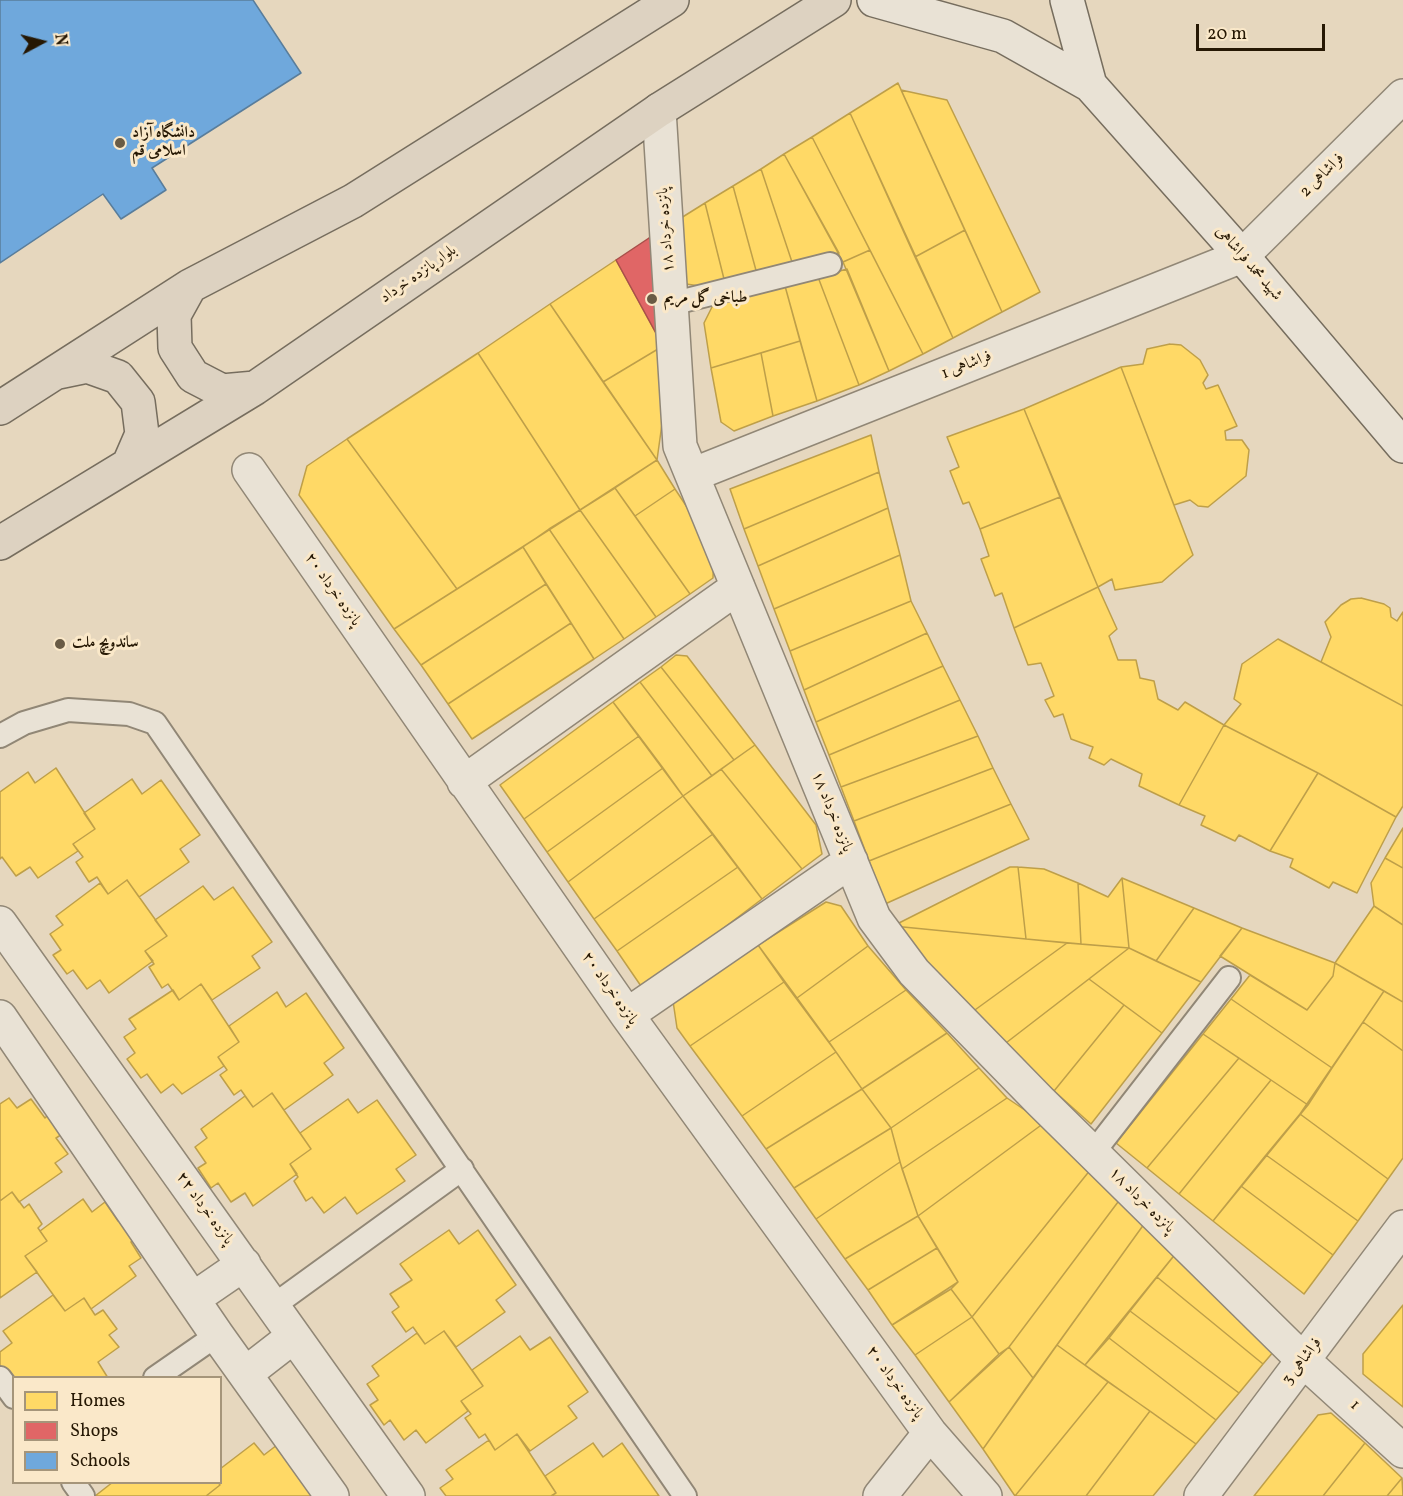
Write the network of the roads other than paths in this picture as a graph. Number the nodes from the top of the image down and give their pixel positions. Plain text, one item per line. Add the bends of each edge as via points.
1 (672, 0) edge
2 (834, 0) edge
3 (874, 0) edge
4 (1067, 0) edge
5 (1090, 85) junction
6 (1403, 96) edge
7 (659, 110) junction
8 (1242, 256) junction
9 (830, 264) dead end
10 (190, 286) junction
11 (672, 304) junction
12 (55, 373) junction
13 (255, 388) junction
14 (0, 408) edge
15 (1398, 430) edge
16 (129, 464) junction
17 (249, 470) dead end
18 (692, 475) junction
19 (0, 543) edge
20 (738, 587) junction
21 (0, 736) edge
22 (464, 782) junction
23 (851, 861) junction
24 (0, 923) edge
25 (1229, 978) dead end
26 (627, 1015) junction
27 (0, 1017) edge
28 (1093, 1154) junction
29 (462, 1169) junction
30 (1403, 1227) edge
31 (244, 1264) junction
32 (193, 1299) junction
33 (273, 1306) junction
34 (217, 1335) junction
35 (294, 1336) junction
36 (1304, 1361) junction
37 (244, 1374) junction
38 (156, 1376) edge
39 (0, 1378) edge
40 (12, 1394) edge
41 (930, 1433) junction
42 (1403, 1451) edge
43 (332, 1496) edge
44 (408, 1496) edge
45 (685, 1496) edge
46 (880, 1496) edge
47 (985, 1496) edge
48 (1201, 1496) edge

1 - 10 main road via 353,201
2 - 7 main road, بلوار پانزده خرداد
3 - 5 street via 1003,36
4 - 5 street
5 - 8 street, شهید محمد فراشاهی
6 - 8 street, فراشاهی 2
7 - 11 street, پانزده خرداد ۱۸
7 - 13 main road, بلوار پانزده خرداد
8 - 15 street, شهید محمد فراشاهی
8 - 18 street, فراشاهی 1
9 - 11 lane
10 - 12 main road
10 - 13 main road via 174,315 175,348 193,376 222,391
11 - 18 street, پانزده خرداد ۱۸ via 680,446
12 - 14 main road
12 - 16 main road via 87,366 118,376 138,402 142,434
13 - 16 main road, بلوار پانزده خرداد
16 - 19 main road, بلوار پانزده خرداد
17 - 22 street, پانزده خرداد ۲۰
18 - 20 street, پانزده خرداد ۱۸
20 - 22 street
20 - 23 street, پانزده خرداد ۱۸
21 - 29 lane via 24,723 68,710 129,714 155,723
22 - 26 street, پانزده خرداد ۲۰
23 - 26 street
23 - 28 street, پانزده خرداد ۱۸ via 874,918 914,972
24 - 31 street, پانزده خرداد ۲۲
25 - 28 lane
26 - 41 street, پانزده خرداد ۲۰
27 - 32 street
28 - 36 street, پانزده خرداد ۱۸
29 - 33 lane
29 - 45 lane
30 - 36 street, فراشاهی 3
31 - 32 street
31 - 33 street, پانزده خرداد ۲۲
32 - 34 street
33 - 35 street, پانزده خرداد ۲۲
34 - 37 street
34 - 38 lane
35 - 37 street
35 - 44 street, پانزده خرداد ۲۲
36 - 42 street, 1
36 - 48 street, فراشاهی 3
37 - 43 street
39 - 40 lane
41 - 46 street
41 - 47 street, پانزده خرداد ۲۰

